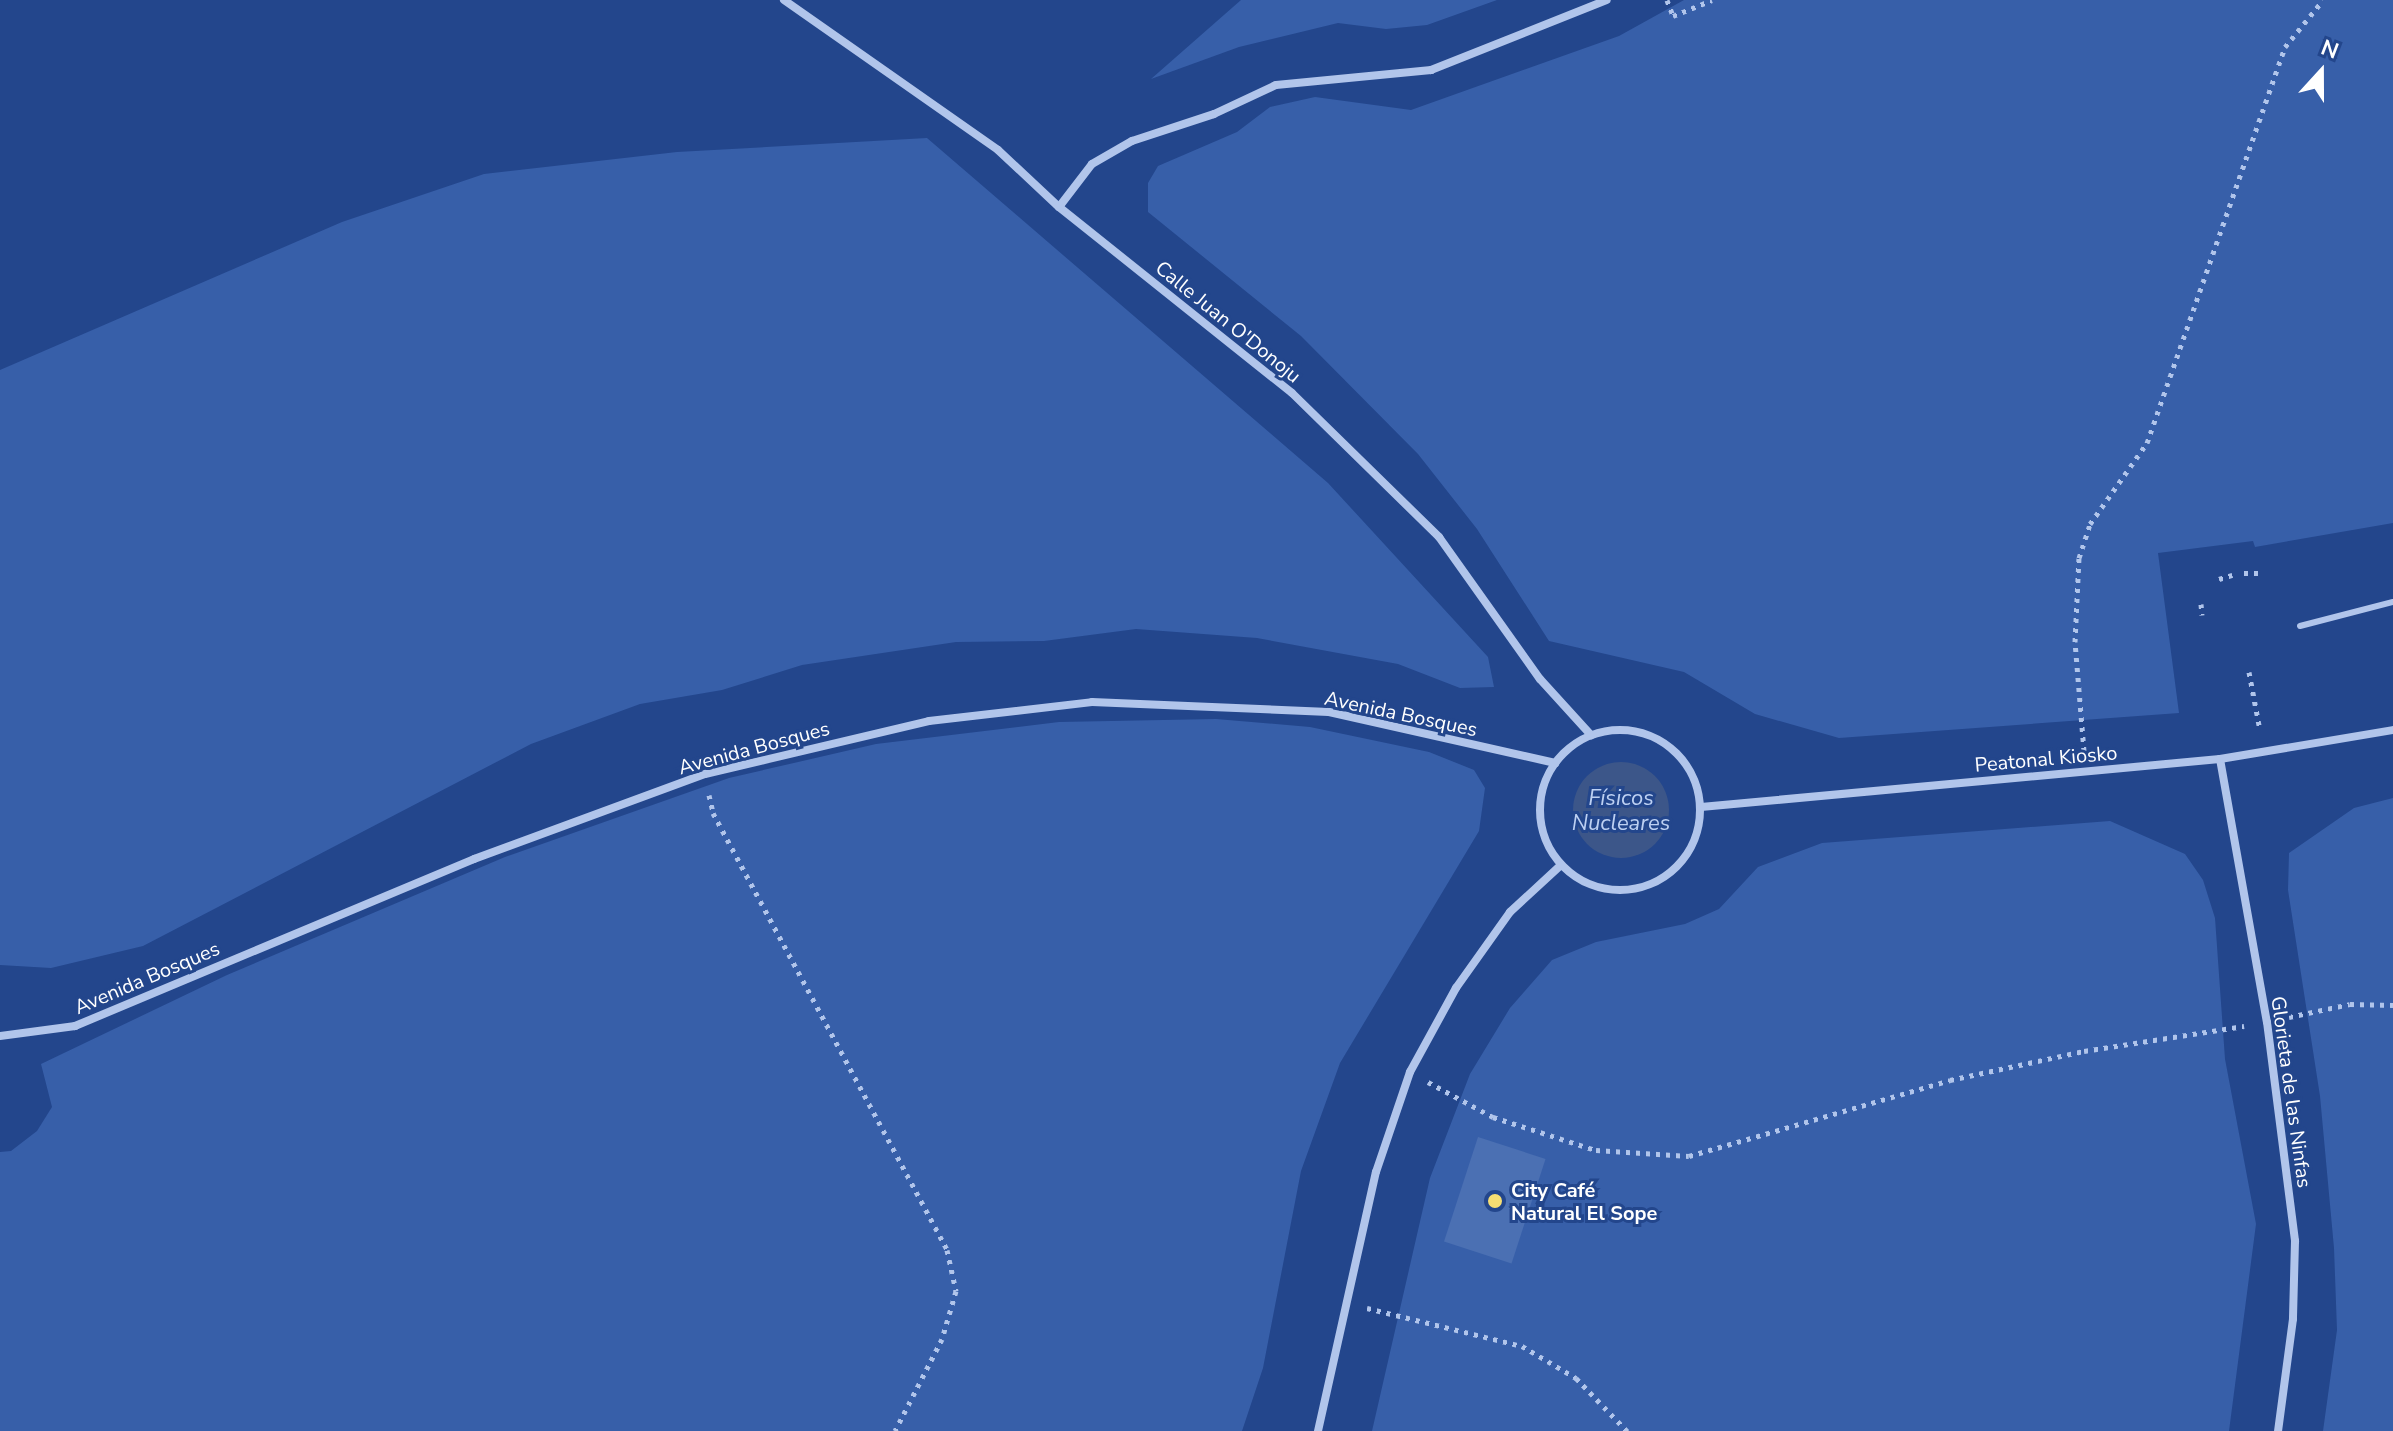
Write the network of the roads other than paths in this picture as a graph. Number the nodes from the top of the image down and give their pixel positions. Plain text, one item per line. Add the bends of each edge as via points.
1 (784, 0) edge
2 (1607, 0) edge
3 (1059, 207) junction
4 (2393, 602) edge
5 (2300, 626) dead end
6 (2393, 730) edge
7 (1591, 735) junction
8 (2220, 759) junction
9 (1555, 763) junction
10 (1701, 807) junction
11 (1561, 865) junction
12 (0, 1036) edge
13 (1318, 1431) edge
14 (2278, 1431) edge

1 - 3 street, Calle Juan O'Donoju via 998,150
2 - 3 street via 1431,70 1276,85 1214,114 1132,141 1092,164
3 - 7 street, Calle Juan O'Donoju via 1292,393 1439,537 1540,679
4 - 5 lane
6 - 8 street, Peatonal Kiosko
7 - 9 street
7 - 10 street via 1616,730 1664,743 1690,771
8 - 10 street, Peatonal Kiosko
8 - 14 street, Glorieta de las Ninfas via 2267,1022 2295,1241 2293,1319
9 - 11 street via 1540,810 1544,835
9 - 12 street, Avenida Bosques via 1329,712 1092,702 929,721 705,774 474,859 75,1026
10 - 11 street via 1697,835 1684,859 1664,878 1638,888 1611,890 1584,882
11 - 13 street via 1510,912 1456,988 1410,1072 1376,1172

